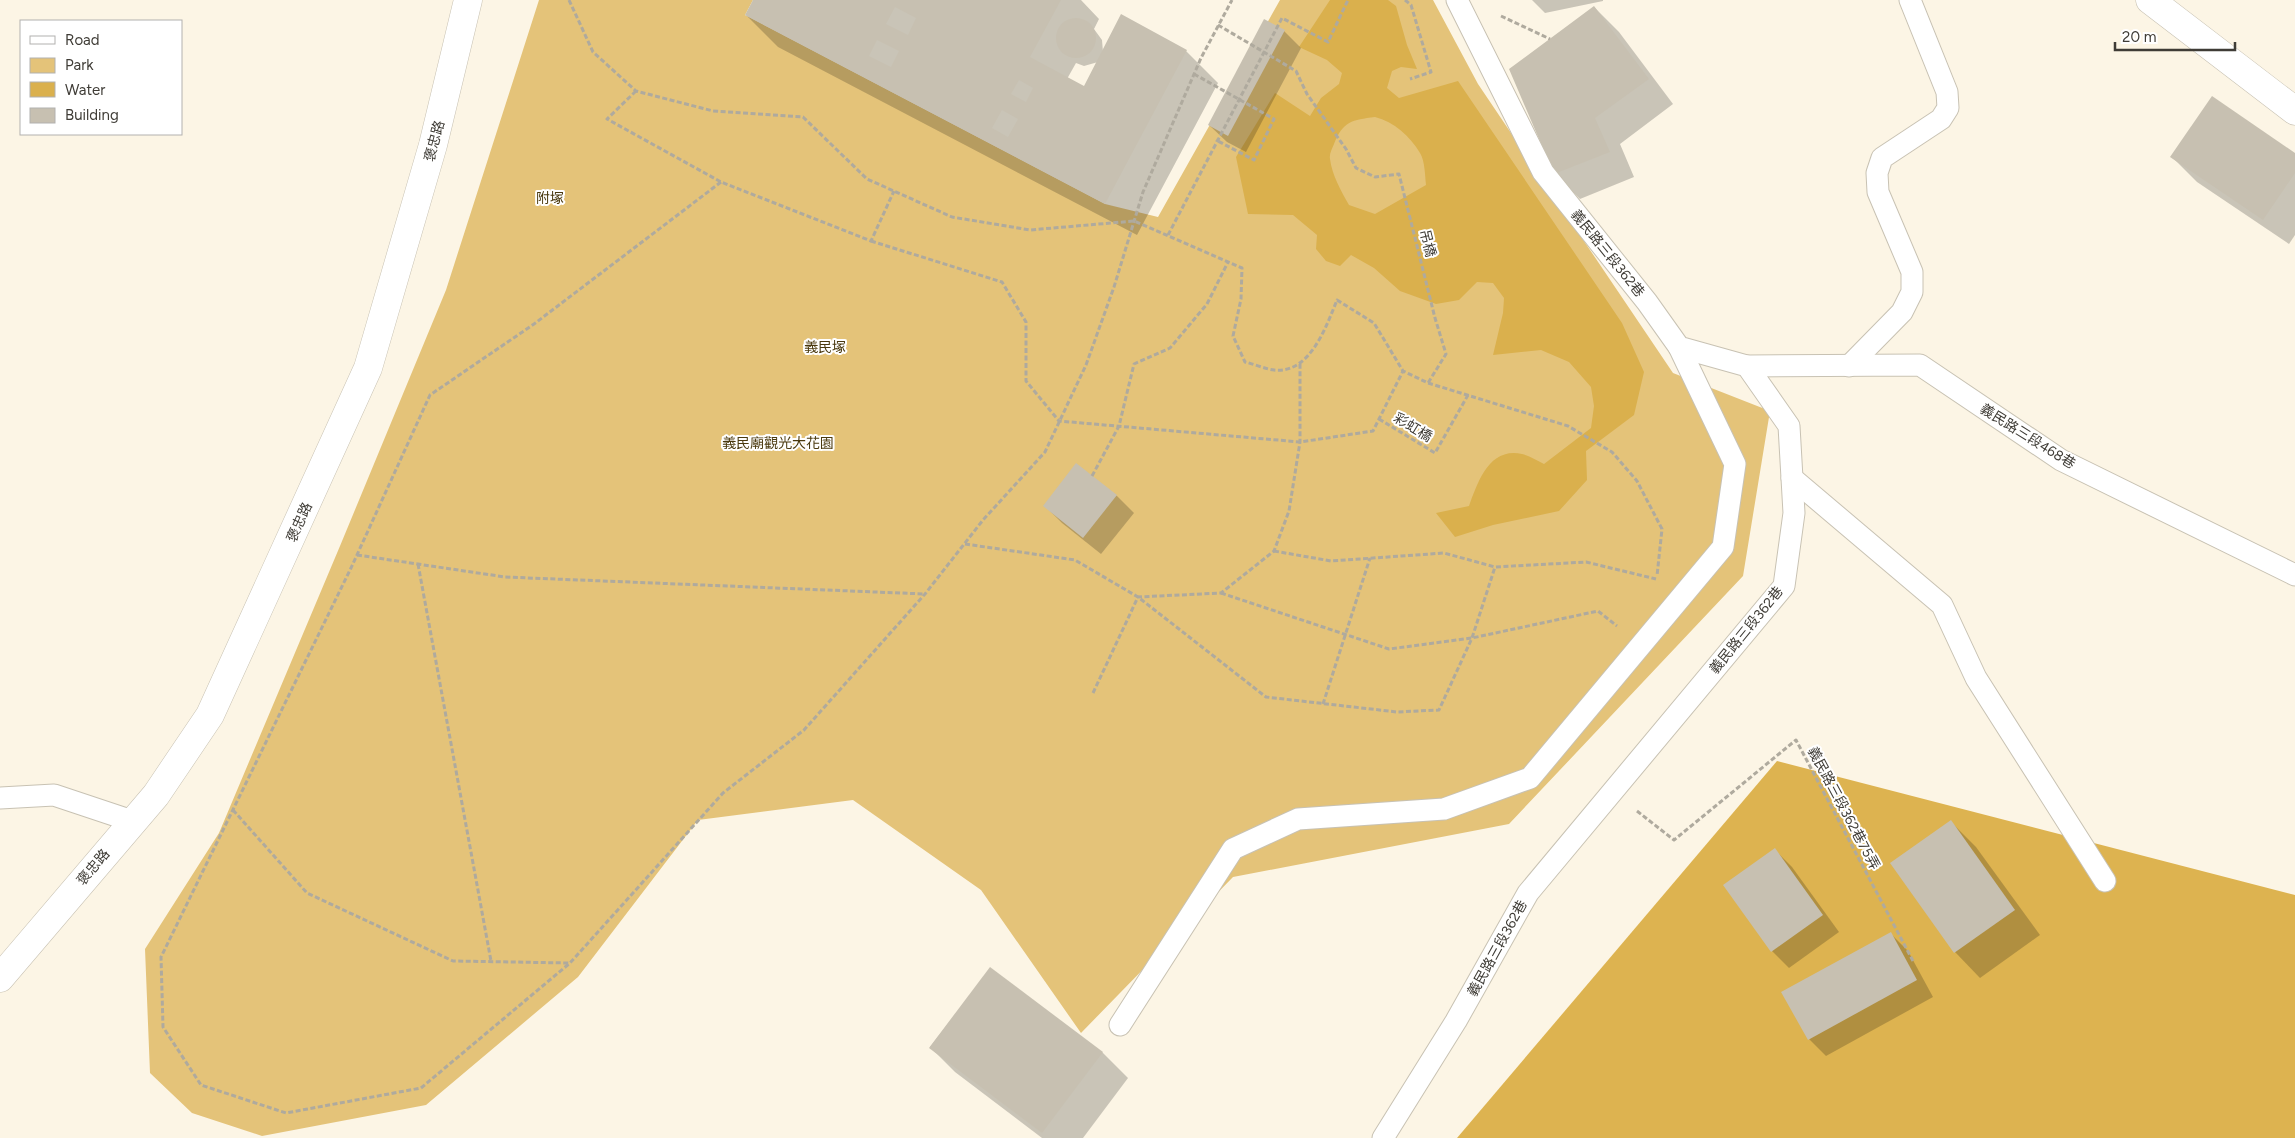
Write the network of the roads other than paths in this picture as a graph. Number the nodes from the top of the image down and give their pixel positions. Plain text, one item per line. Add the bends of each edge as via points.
1 (468, 0) edge
2 (1457, 0) edge
3 (1910, 0) edge
4 (2150, 0) edge
5 (2295, 112) edge
6 (1679, 347) junction
7 (1747, 366) junction
8 (1849, 366) junction
9 (1792, 478) junction
10 (2295, 575) edge
11 (0, 798) edge
12 (132, 821) junction
13 (2105, 881) dead end
14 (0, 978) edge
15 (1120, 1025) dead end
16 (1383, 1138) edge

1 - 12 street, 褒忠路 via 433,145 368,368 210,715 156,795
2 - 6 lane, 義民路三段362巷 via 1543,172
3 - 8 lane via 1947,92 1948,108 1941,119 1882,158 1877,173 1878,192 1912,272 1912,292 1902,312
4 - 5 street
6 - 7 lane
6 - 15 lane, 義民路三段362巷 via 1735,464 1723,547 1530,778 1444,809 1298,819 1233,849
7 - 8 lane, 義民路三段468巷
7 - 9 lane, 義民路三段362巷 via 1789,426
8 - 10 lane, 義民路三段468巷 via 1920,365 2062,460
9 - 13 lane via 1942,605 1976,678
9 - 16 lane, 義民路三段362巷 via 1794,513 1784,586 1528,893 1456,1021
11 - 12 lane via 54,795
12 - 14 street, 褒忠路

